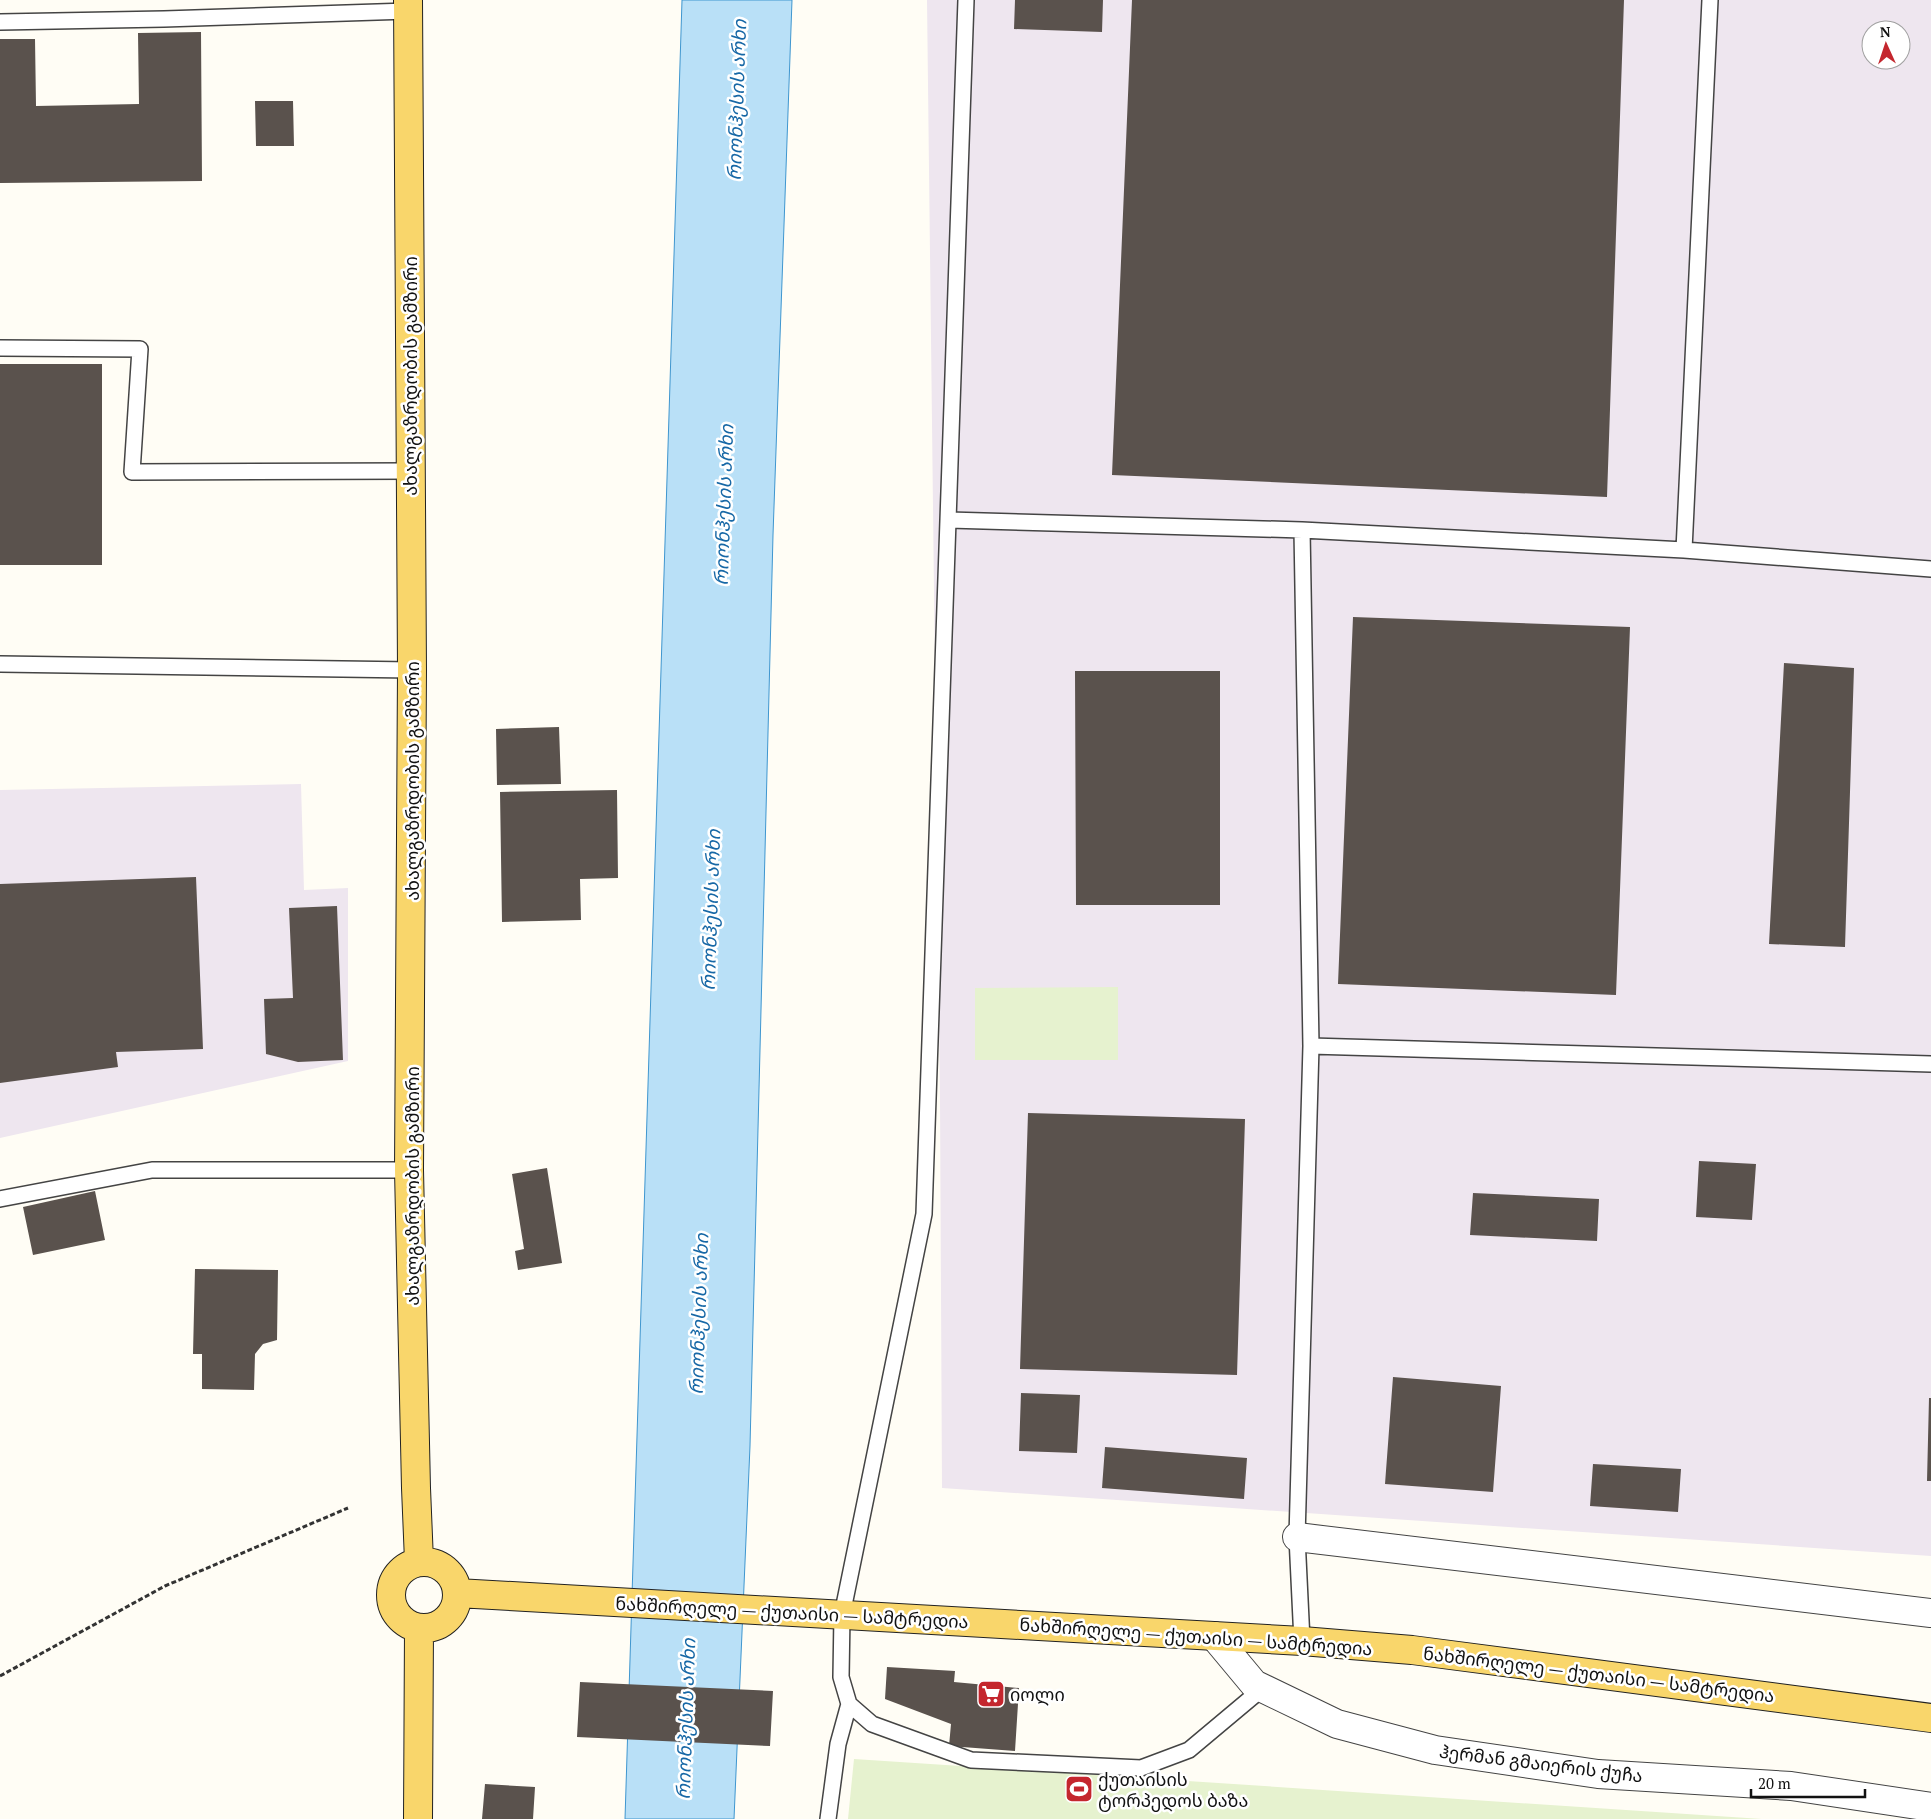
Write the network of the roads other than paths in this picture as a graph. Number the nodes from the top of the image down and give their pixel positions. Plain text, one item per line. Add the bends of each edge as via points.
1 (966, 0) edge
2 (1710, 0) edge
3 (408, 5) edge
4 (0, 22) edge
5 (0, 348) edge
6 (411, 471) junction
7 (949, 520) junction
8 (1302, 530) junction
9 (1684, 550) junction
10 (1931, 569) edge
11 (0, 664) edge
12 (412, 670) junction
13 (1311, 1046) junction
14 (1931, 1064) edge
15 (409, 1170) junction
16 (0, 1199) edge
17 (1297, 1537) junction
18 (420, 1561) junction
19 (457, 1593) junction
20 (1931, 1613) edge
21 (842, 1615) junction
22 (419, 1628) junction
23 (1214, 1636) junction
24 (1302, 1640) junction
25 (1263, 1688) junction
26 (849, 1704) junction
27 (1931, 1718) edge
28 (1931, 1807) edge
29 (418, 1819) edge
30 (828, 1819) edge

1 - 7 lane
2 - 9 lane
3 - 4 lane via 164,19
3 - 6 main road, ახალგაზრდობის გამზირი
5 - 6 lane via 140,349 132,472
6 - 12 main road, ახალგაზრდობის გამზირი
7 - 8 lane
7 - 21 lane via 924,1214
8 - 9 lane
8 - 13 lane
9 - 10 lane
11 - 12 lane
12 - 15 main road, ახალგაზრდობის გამზირი
13 - 14 lane
13 - 17 lane
15 - 16 lane via 152,1170
15 - 18 main road, ახალგაზრდობის გამზირი
17 - 20 street
17 - 24 lane
18 - 19 main road via 439,1565 447,1571 454,1579
18 - 22 main road via 401,1570 390,1589 393,1610 408,1625
19 - 21 main road, ნახშირღელე — ქუთაისი — სამტრედია
19 - 22 main road via 454,1609 448,1618 439,1625
21 - 23 main road, ნახშირღელე — ქუთაისი — სამტრედია
21 - 26 lane via 841,1677
22 - 29 main road
23 - 24 main road, ნახშირღელე — ქუთაისი — სამტრედია
23 - 25 street, ჰერმან გმაიერის ქუჩა via 1254,1684
24 - 27 main road, ნახშირღელე — ქუთაისი — სამტრედია via 1412,1650
25 - 26 lane via 1189,1750 1141,1768 971,1760 872,1724
25 - 28 street, ჰერმან გმაიერის ქუჩა via 1337,1724 1435,1750 1598,1774 1791,1786
26 - 30 lane via 838,1744

